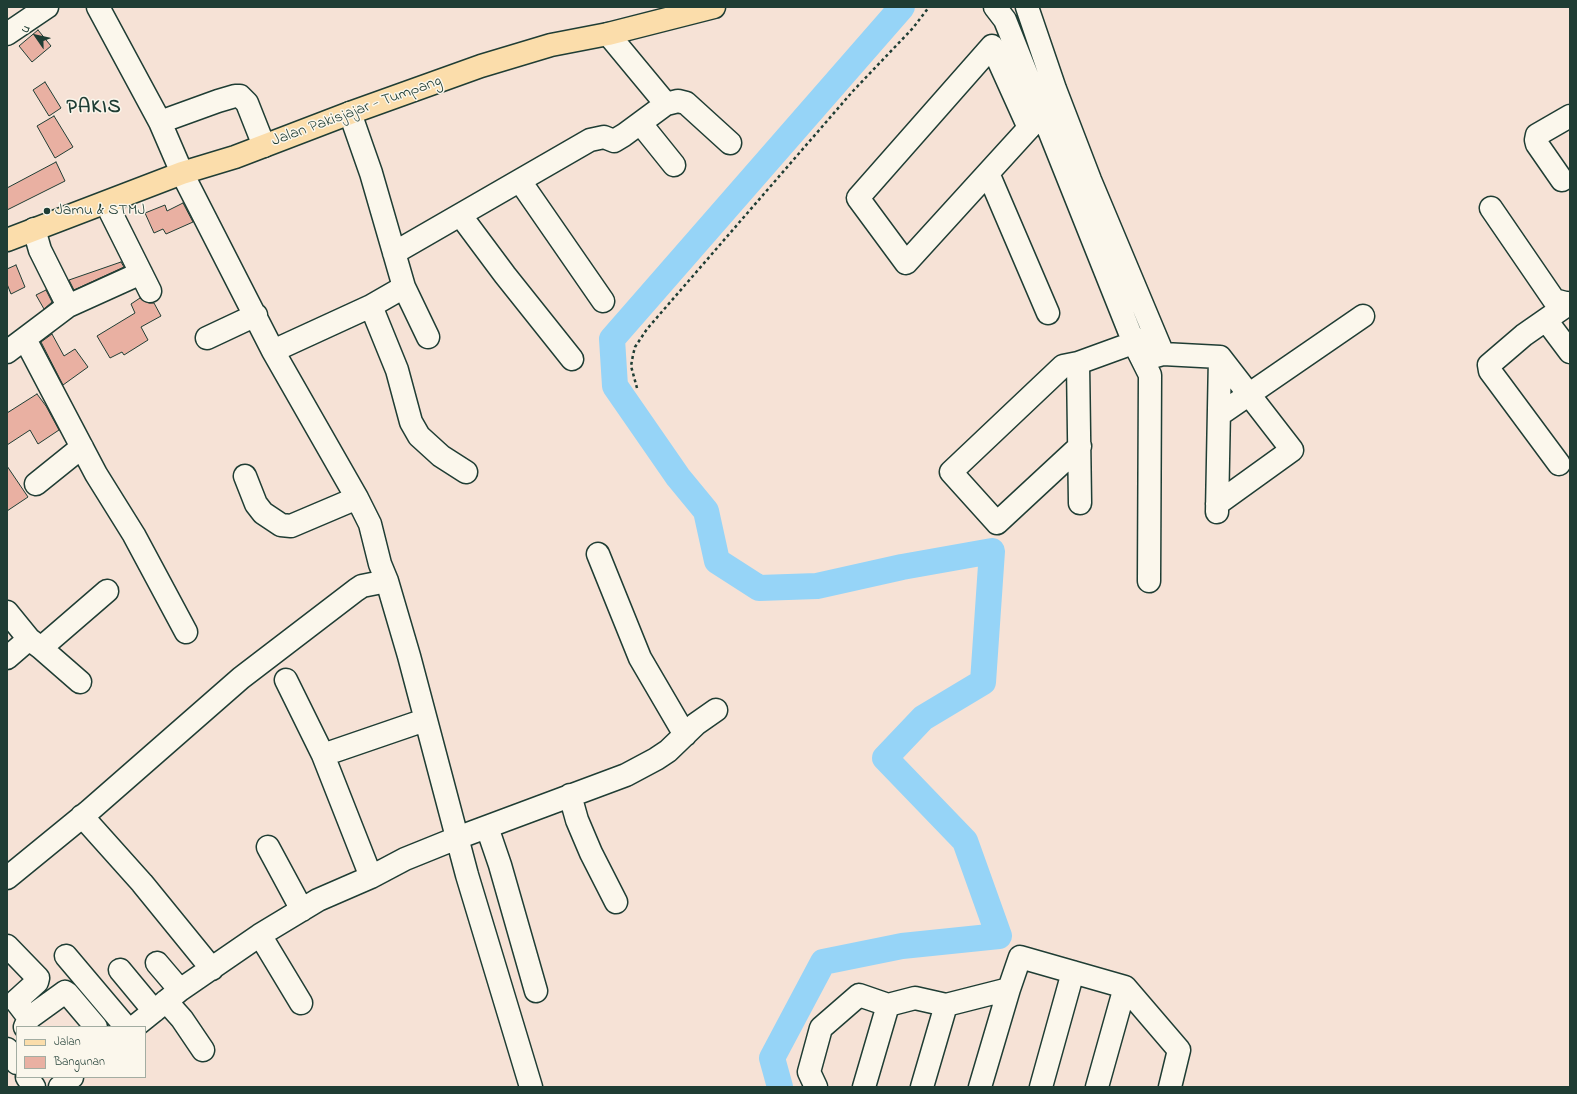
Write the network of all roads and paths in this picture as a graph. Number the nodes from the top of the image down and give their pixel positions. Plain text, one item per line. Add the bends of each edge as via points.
1 (47, 7) edge
2 (98, 7) edge
3 (929, 7) edge
4 (709, 8) edge
5 (1027, 9) edge
6 (1000, 13) edge
7 (7, 34) edge
8 (608, 34) junction
9 (666, 104) junction
10 (1041, 107) junction
11 (350, 113) junction
12 (1570, 116) edge
13 (160, 122) junction
14 (641, 124) junction
15 (730, 143) dead end
16 (264, 146) junction
17 (674, 165) dead end
18 (182, 173) junction
19 (988, 173) junction
20 (1562, 180) dead end
21 (520, 181) junction
22 (106, 203) junction
23 (1491, 208) dead end
24 (460, 216) junction
25 (34, 229) junction
26 (7, 240) edge
27 (394, 253) junction
28 (1121, 282) junction
29 (404, 287) junction
30 (603, 301) dead end
31 (1570, 304) edge
32 (68, 306) junction
33 (370, 306) junction
34 (1048, 313) dead end
35 (256, 315) junction
36 (1363, 316) dead end
37 (1546, 320) junction
38 (428, 337) dead end
39 (207, 338) dead end
40 (25, 339) junction
41 (1159, 344) junction
42 (273, 351) junction
43 (7, 352) edge
44 (1138, 352) junction
45 (1570, 352) edge
46 (1220, 357) junction
47 (572, 359) dead end
48 (1078, 362) junction
49 (637, 388) dead end
50 (1249, 393) junction
51 (1219, 415) junction
52 (1080, 446) junction
53 (82, 447) junction
54 (1559, 464) dead end
55 (466, 472) dead end
56 (245, 476) dead end
57 (36, 484) dead end
58 (357, 498) junction
59 (1080, 503) dead end
60 (598, 554) dead end
61 (383, 573) junction
62 (1149, 581) dead end
63 (107, 591) dead end
64 (7, 612) edge
65 (186, 632) dead end
66 (35, 644) junction
67 (7, 658) edge
68 (286, 680) dead end
69 (80, 682) dead end
70 (716, 710) dead end
71 (425, 720) junction
72 (685, 734) junction
73 (323, 755) junction
74 (570, 796) junction
75 (82, 816) junction
76 (487, 827) junction
77 (457, 838) junction
78 (268, 847) dead end
79 (371, 876) junction
80 (7, 878) edge
81 (616, 902) dead end
82 (302, 910) junction
83 (260, 936) junction
84 (7, 946) edge
85 (66, 956) dead end
86 (157, 963) dead end
87 (212, 969) junction
88 (120, 970) dead end
89 (1073, 972) junction
90 (1125, 987) junction
91 (1009, 989) junction
92 (536, 991) dead end
93 (167, 1000) junction
94 (301, 1003) dead end
95 (888, 1005) junction
96 (946, 1005) junction
97 (27, 1022) edge
98 (95, 1026) edge
99 (125, 1026) edge
100 (135, 1026) edge
101 (16, 1038) edge
102 (7, 1046) edge
103 (7, 1049) edge
104 (204, 1050) dead end
105 (16, 1062) edge
106 (28, 1078) edge
107 (71, 1078) edge
108 (34, 1087) edge
109 (60, 1087) edge
110 (531, 1087) edge
111 (816, 1087) edge
112 (864, 1087) edge
113 (922, 1087) edge
114 (980, 1087) edge
115 (1041, 1087) edge
116 (1097, 1087) edge
117 (1170, 1087) edge

1 - 7 street
2 - 13 street
3 - 49 path via 647,329 632,355 631,366
4 - 8 main road, Jalan Pakisjajar - Tumpang
5 - 6 street
5 - 10 street
6 - 10 street
8 - 9 street
8 - 11 main road, Jalan Pakisjajar - Tumpang via 544,47 481,66
9 - 14 street
9 - 15 street via 678,100 686,103
10 - 19 street
10 - 19 street via 992,46 858,198 906,263
10 - 28 street via 1081,184
11 - 16 main road, Jalan Pakisjajar - Tumpang
11 - 27 street via 371,173
12 - 20 street via 1537,135 1536,140
13 - 16 street via 218,101 240,96 246,103
13 - 18 street
14 - 17 street
14 - 21 street via 614,141 604,137 590,140
16 - 18 main road, Jalan Pakisjajar - Tumpang
18 - 22 main road, Jalan Pakisjajar - Tumpang
18 - 35 street
19 - 34 street
21 - 24 street
21 - 30 street
22 - 25 main road, Jalan Pakisjajar - Tumpang
22 - 32 street via 146,282
23 - 31 street via 1554,300
24 - 27 street
24 - 47 street
25 - 26 main road, Jalan Pakisjajar - Tumpang
25 - 32 street via 40,250
27 - 29 street
28 - 41 street
28 - 44 street
29 - 33 street
29 - 38 street
31 - 37 street
32 - 40 street
33 - 42 street
33 - 55 street via 397,370 411,422 419,436 441,456
35 - 39 street
35 - 42 street
36 - 50 street
37 - 45 street
37 - 54 street via 1489,365 1490,371
40 - 43 street
40 - 53 street
41 - 44 street
41 - 46 street
42 - 58 street
44 - 48 street
44 - 62 street via 1150,375
46 - 50 street
46 - 51 street
48 - 52 street
48 - 52 street via 1063,366 951,472 997,523
50 - 51 street
50 - 51 street via 1292,450 1217,508
52 - 59 street
53 - 57 street
53 - 65 street via 134,535
56 - 58 street via 256,504 263,513 281,526 291,526
58 - 61 street via 370,524
60 - 72 street via 640,658
61 - 71 street via 409,656
61 - 75 street via 356,590 241,678
63 - 66 street
64 - 66 street
66 - 67 street
66 - 69 street
68 - 73 street
70 - 72 street
71 - 73 street
71 - 77 street
72 - 74 street via 656,760 626,775
73 - 79 street
74 - 76 street
74 - 81 street via 591,853
75 - 80 street
75 - 87 street via 142,883
76 - 77 street
76 - 92 street
77 - 79 street
77 - 110 street
78 - 82 street
79 - 82 street
82 - 83 street
83 - 87 street
83 - 94 street
84 - 97 street via 38,978 37,982 16,1001
85 - 99 street
86 - 93 street
87 - 93 street
88 - 93 street
89 - 90 street
89 - 91 street via 1020,957
89 - 115 street
90 - 116 street
90 - 117 street via 1179,1050
91 - 96 street
91 - 114 street
93 - 100 street
93 - 104 street
95 - 96 street via 915,998
95 - 111 street via 859,995 822,1028 809,1072
95 - 112 street
96 - 113 street
97 - 98 street via 67,992
101 - 102 street
103 - 105 street
106 - 108 street
107 - 109 street

